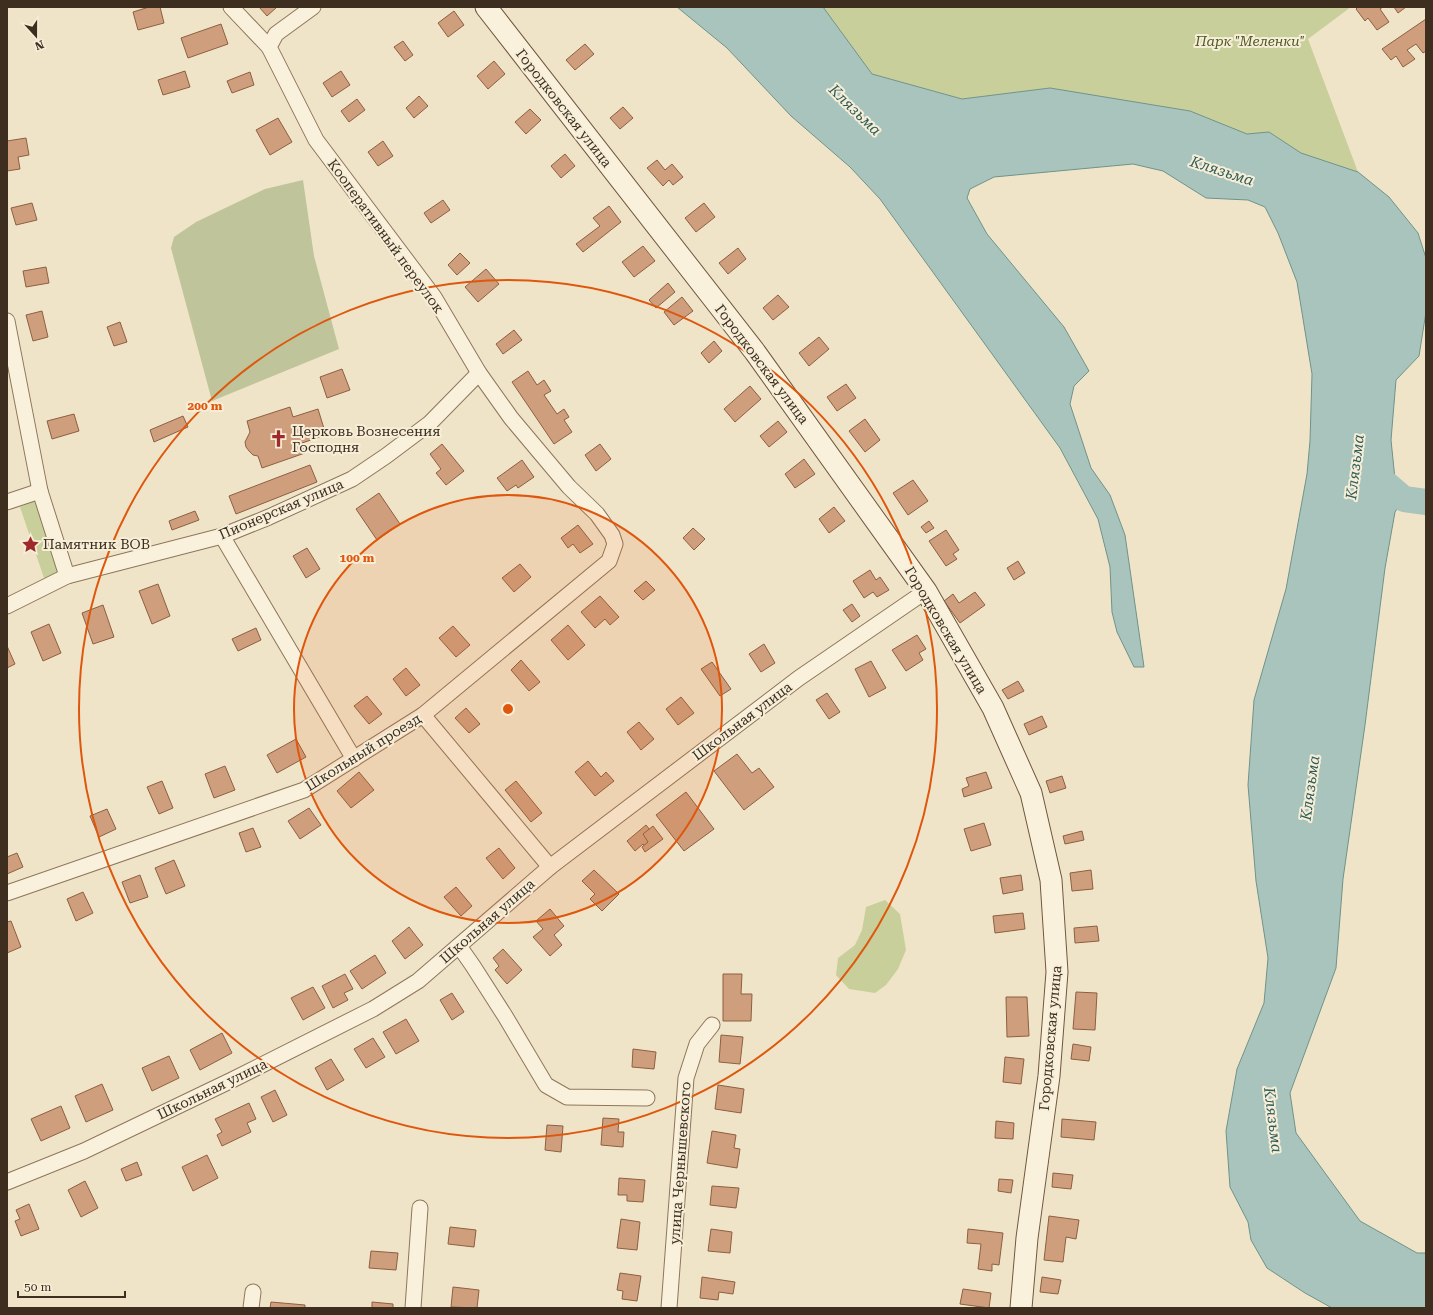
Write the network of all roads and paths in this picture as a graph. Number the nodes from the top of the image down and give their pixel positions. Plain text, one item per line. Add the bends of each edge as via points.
1 (231, 7) edge
2 (313, 7) edge
3 (486, 7) edge
4 (269, 47) junction
5 (7, 321) edge
6 (479, 373) junction
7 (40, 491) junction
8 (7, 502) edge
9 (222, 536) junction
10 (608, 561) joint
11 (67, 576) junction
12 (926, 591) junction
13 (7, 606) edge
14 (423, 714) junction
15 (354, 759) junction
16 (550, 867) junction
17 (7, 893) edge
18 (459, 946) junction
19 (712, 1025) dead end
20 (647, 1098) dead end
21 (7, 1182) edge
22 (420, 1208) dead end
23 (253, 1292) dead end
24 (251, 1308) edge
25 (413, 1308) edge
26 (669, 1308) edge
27 (1021, 1308) edge

1 - 4 street, Кооперативный переулок
2 - 4 street via 276,34
3 - 12 main road, Городковская улица via 755,352
4 - 6 street, Кооперативный переулок via 316,140 434,297
5 - 7 street
6 - 9 street, Пионерская улица via 430,423 352,479
6 - 10 street, Кооперативный переулок via 511,418 569,487 597,514 612,535 615,544
7 - 8 street
7 - 11 street
9 - 11 street, Пионерская улица
9 - 15 street
10 - 14 street, Школьный проезд
11 - 13 street, Пионерская улица
12 - 16 street, Школьная улица via 799,678
12 - 27 main road, Городковская улица via 993,708 1030,793 1051,880 1057,972 1049,1076 1027,1238
14 - 15 street, Школьный проезд
14 - 16 street
15 - 17 street, Школьный проезд via 304,790
16 - 18 street, Школьная улица
18 - 20 street via 546,1085 567,1097
18 - 21 street, Школьная улица via 418,981 373,1009 91,1148
19 - 26 street, улица Чернышевского via 697,1044 686,1078
22 - 25 street
23 - 24 street

